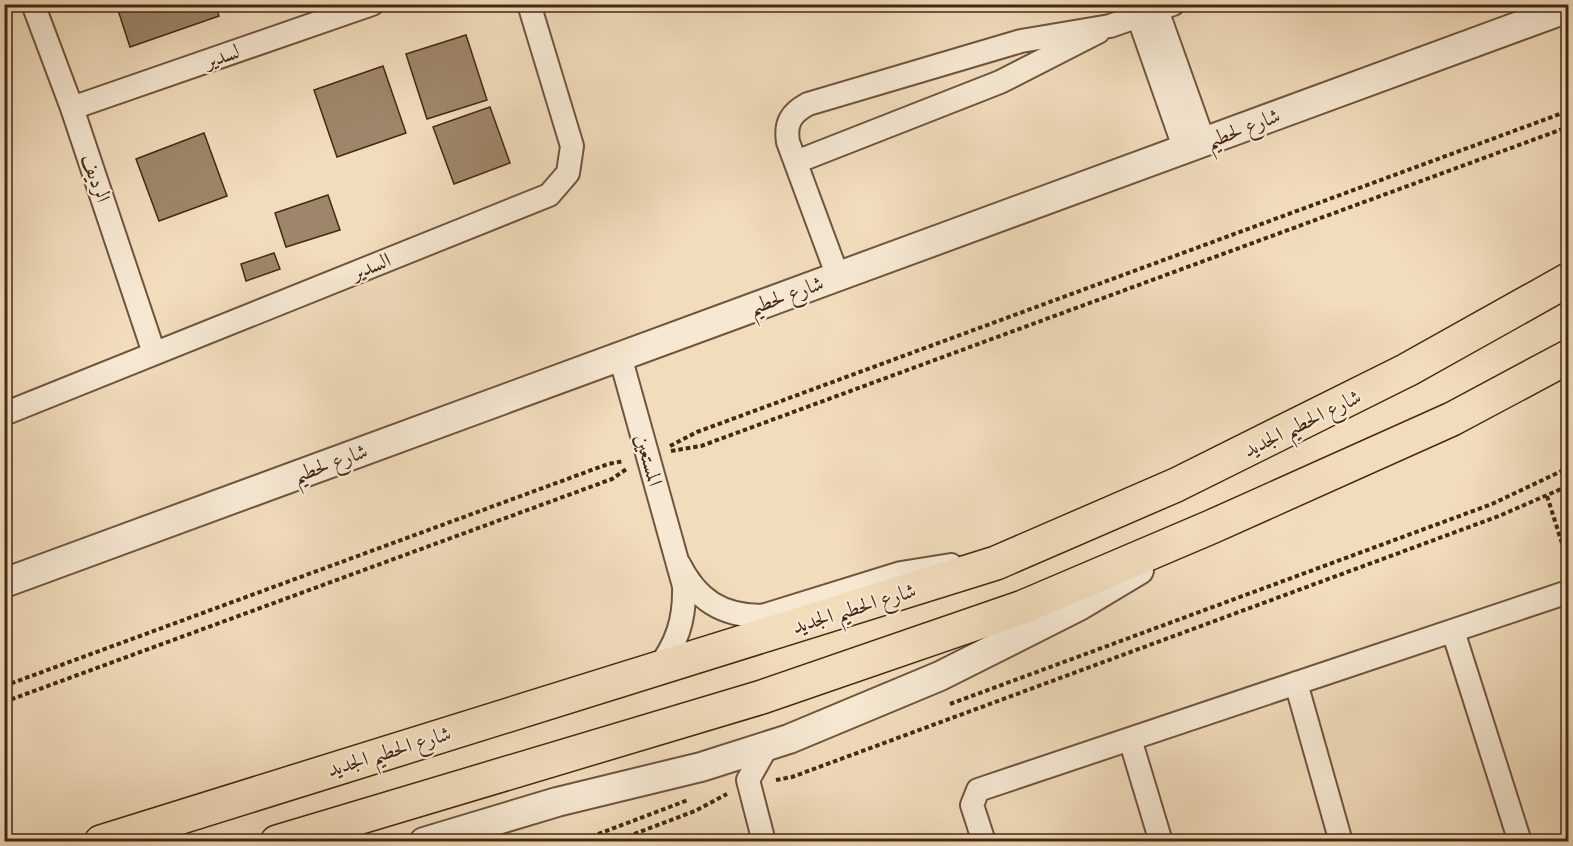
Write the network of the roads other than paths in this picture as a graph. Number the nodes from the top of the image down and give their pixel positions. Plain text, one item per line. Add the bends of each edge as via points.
1 (33, 4) edge
2 (372, 4) edge
3 (529, 4) edge
4 (1569, 8) edge
5 (1156, 10) edge
6 (1110, 26) junction
7 (72, 108) junction
8 (1195, 146) junction
9 (796, 162) junction
10 (838, 277) junction
11 (1569, 280) edge
12 (154, 353) junction
13 (620, 356) junction
14 (1569, 357) edge
15 (4, 414) edge
16 (1211, 527) junction
17 (996, 563) junction
18 (680, 564) junction
19 (4, 583) edge
20 (1569, 592) edge
21 (1453, 631) junction
22 (656, 671) junction
23 (1296, 683) junction
24 (1130, 739) junction
25 (766, 748) junction
26 (701, 767) junction
27 (757, 780) junction
28 (101, 842) edge
29 (277, 842) edge
30 (424, 842) edge
31 (764, 842) edge
32 (984, 842) edge
33 (1161, 842) edge
34 (1341, 842) edge
35 (1520, 842) edge

1 - 7 street, الرديف
2 - 7 street, لسدير
3 - 12 street, السدير via 572,146 568,173 549,195
4 - 8 street, شارع لحطيم
5 - 6 street
5 - 8 street
6 - 9 street via 1000,82
6 - 9 street via 1021,41 808,104 789,118 786,130
7 - 12 street, الرديف
8 - 10 street, شارع لحطيم
9 - 10 street
10 - 13 street, شارع لحطيم
11 - 17 main road, شارع الحطيم الجديد via 1407,370 1176,485
12 - 15 street, السدير
13 - 18 street, المستعين
13 - 19 street, شارع لحطيم
14 - 16 main road via 1452,419
16 - 25 street via 1079,606 940,676
16 - 29 main road via 1023,607 762,698
17 - 18 street, المستعين via 964,563 901,573 762,616 741,616 721,610 703,598
17 - 22 main road, شارع الحطيم الجديد
18 - 22 street, المستعين via 684,609 680,632
20 - 21 street
21 - 23 street
21 - 35 street
22 - 28 main road, شارع الحطيم الجديد
23 - 24 street
23 - 34 street
24 - 32 street via 978,790 972,805
24 - 33 street
25 - 26 street
25 - 27 street
26 - 27 street
26 - 30 street via 557,802
27 - 31 street

